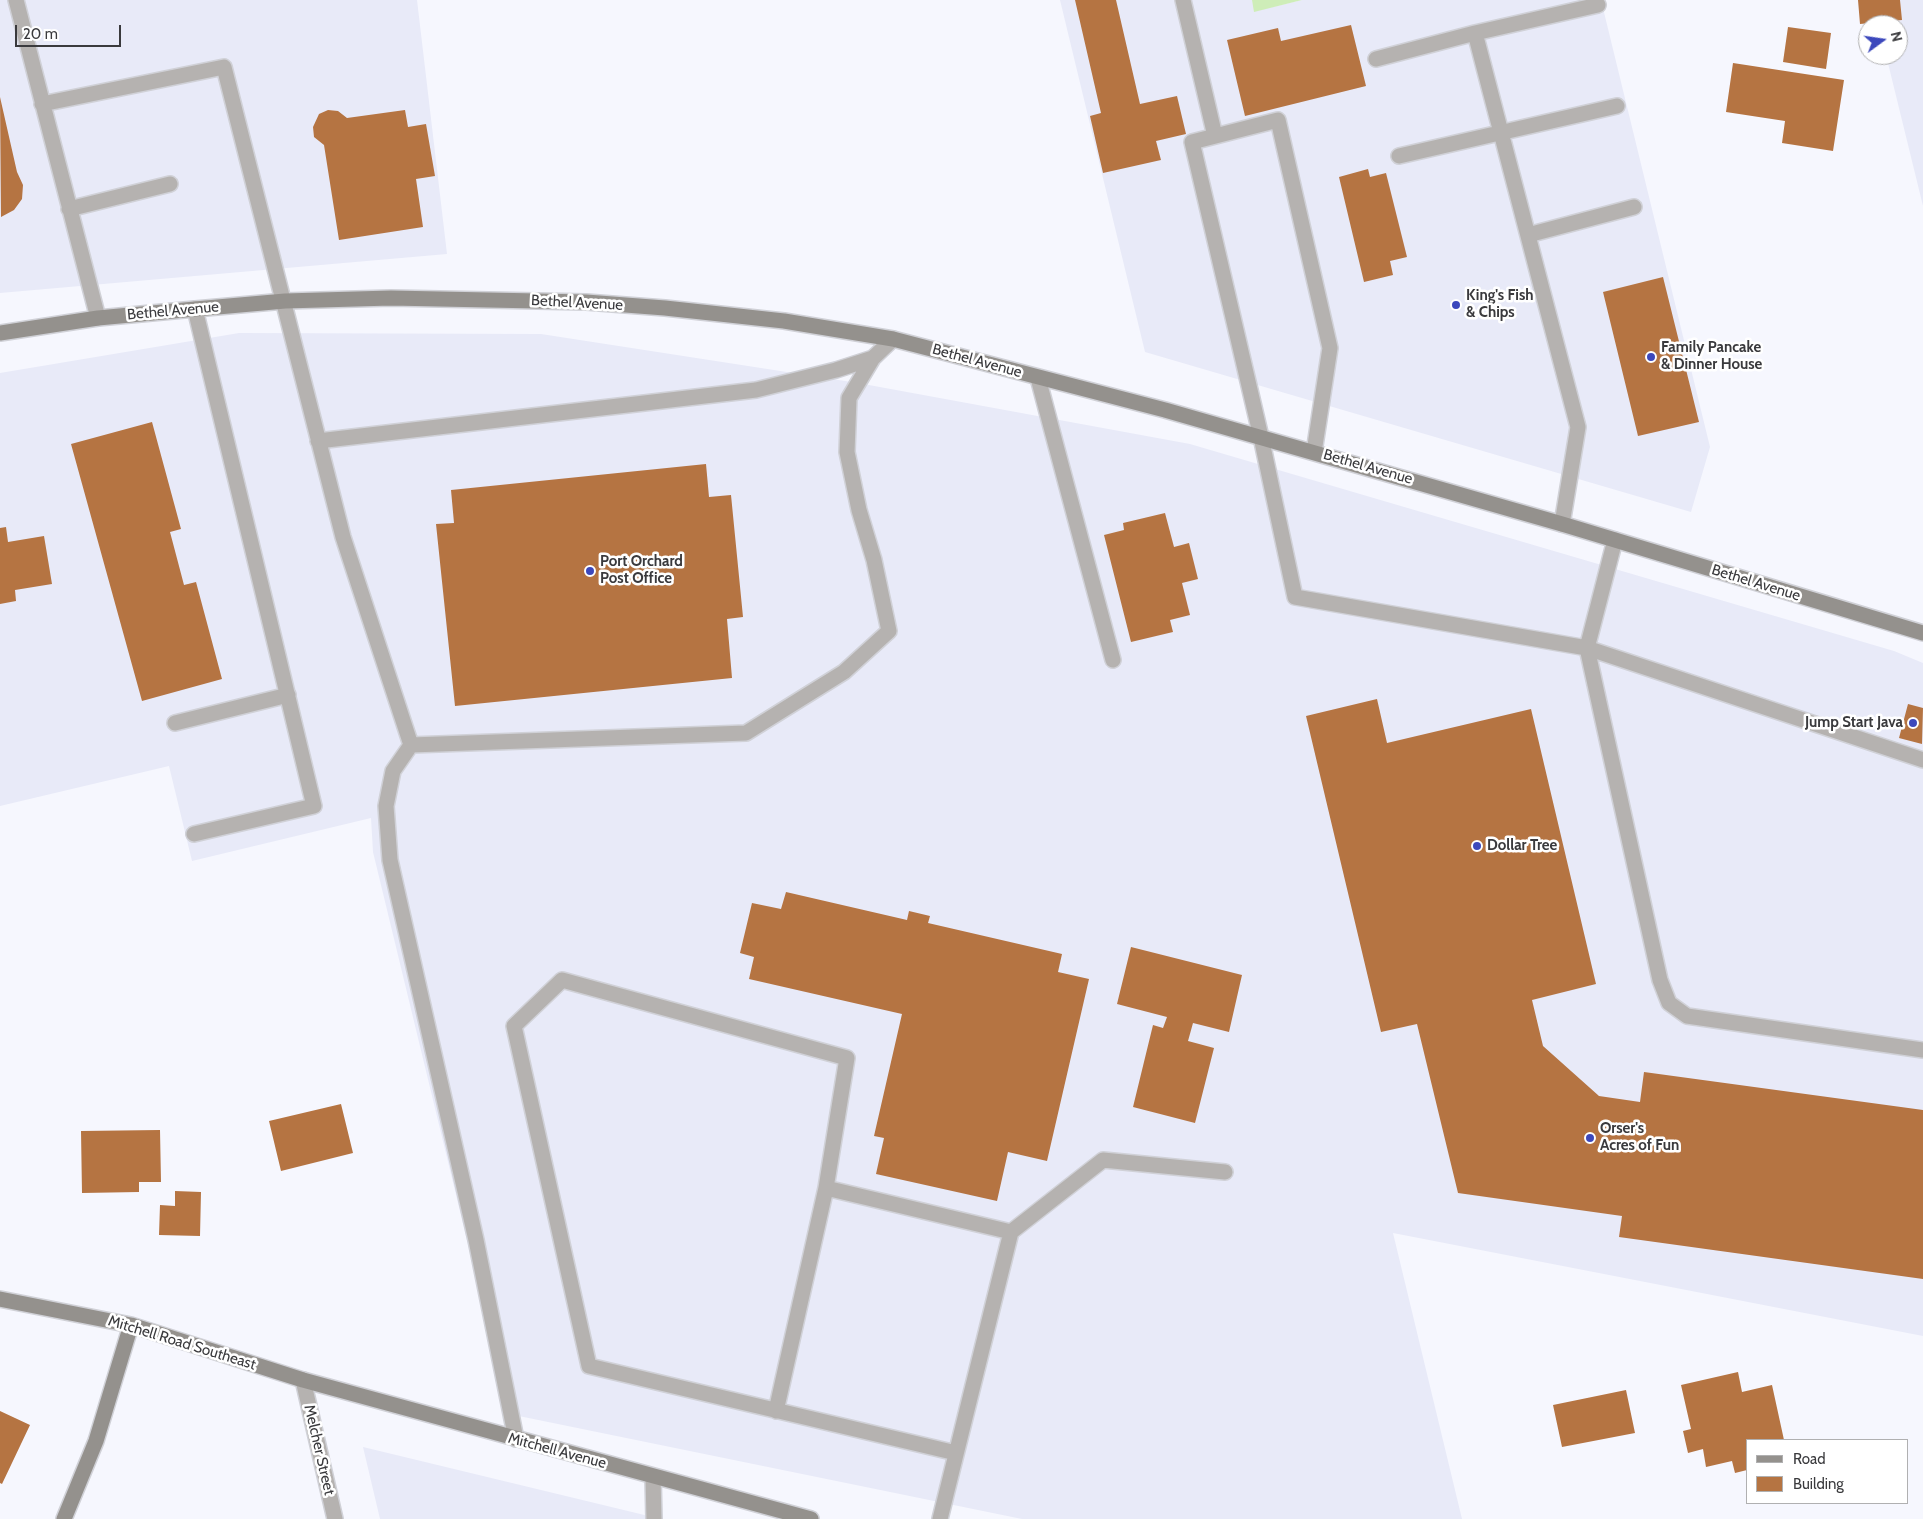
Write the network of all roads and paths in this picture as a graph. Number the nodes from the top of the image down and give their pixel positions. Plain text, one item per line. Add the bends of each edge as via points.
1 (16, 0) edge
2 (1183, 0) edge
3 (1598, 5) dead end
4 (1475, 33) junction
5 (1376, 59) dead end
6 (42, 104) junction
7 (1617, 106) dead end
8 (1502, 133) junction
9 (1216, 136) junction
10 (1399, 156) dead end
11 (170, 184) dead end
12 (1634, 206) dead end
13 (69, 209) junction
14 (1528, 235) junction
15 (285, 301) junction
16 (195, 309) junction
17 (98, 318) junction
18 (0, 333) edge
19 (892, 339) junction
20 (873, 358) junction
21 (1038, 378) junction
22 (1261, 437) junction
23 (318, 441) junction
24 (1314, 452) junction
25 (1562, 524) junction
26 (1615, 540) junction
27 (1923, 633) edge
28 (1587, 648) junction
29 (1113, 660) dead end
30 (288, 695) junction
31 (175, 723) dead end
32 (410, 745) junction
33 (1923, 760) edge
34 (194, 834) dead end
35 (1923, 1050) edge
36 (1225, 1172) dead end
37 (826, 1188) junction
38 (1011, 1232) junction
39 (0, 1299) edge
40 (130, 1325) junction
41 (303, 1380) junction
42 (776, 1411) junction
43 (516, 1439) junction
44 (956, 1454) junction
45 (653, 1477) junction
46 (64, 1519) edge
47 (335, 1519) edge
48 (654, 1519) edge
49 (811, 1519) edge
50 (940, 1519) edge

1 - 6 street
2 - 9 street
3 - 4 street
4 - 5 street
4 - 8 street
6 - 13 street
6 - 15 street via 224,67
7 - 8 street
8 - 10 street
8 - 14 street
9 - 22 street via 1192,142
9 - 24 street via 1278,120 1330,348
11 - 13 street
12 - 14 street
13 - 17 street
14 - 25 street via 1578,428
15 - 16 main road, Bethel Avenue
15 - 19 main road, Bethel Avenue via 418,298 586,302 728,314
15 - 23 street
16 - 17 main road, Bethel Avenue
16 - 30 street
17 - 18 main road, Bethel Avenue
19 - 20 street
19 - 21 main road, Bethel Avenue
20 - 23 street via 756,390
20 - 32 street via 849,398 847,452 889,631 844,672 746,733
21 - 22 main road, Bethel Avenue
21 - 29 street
22 - 24 main road, Bethel Avenue
22 - 28 street via 1295,598
23 - 32 street via 343,536
24 - 25 main road, Bethel Avenue
25 - 26 main road, Bethel Avenue
26 - 27 main road, Bethel Avenue
26 - 28 street
28 - 33 street
28 - 35 street via 1658,970 1669,1003 1687,1016
30 - 31 street
30 - 34 street via 314,806
32 - 43 street via 393,771 386,806 390,860 476,1240
36 - 38 street via 1103,1160
37 - 38 street
37 - 42 street
37 - 42 street via 847,1058 562,980 514,1026 589,1366
38 - 44 street
39 - 40 main road, Mitchell Road Southeast
40 - 41 main road, Mitchell Road Southeast
40 - 46 main road via 96,1442
41 - 43 main road, Mitchell Avenue
41 - 47 street, Melcher Street
42 - 44 street
43 - 45 main road, Mitchell Avenue
44 - 50 street
45 - 48 street
45 - 49 main road, Mitchell Avenue

